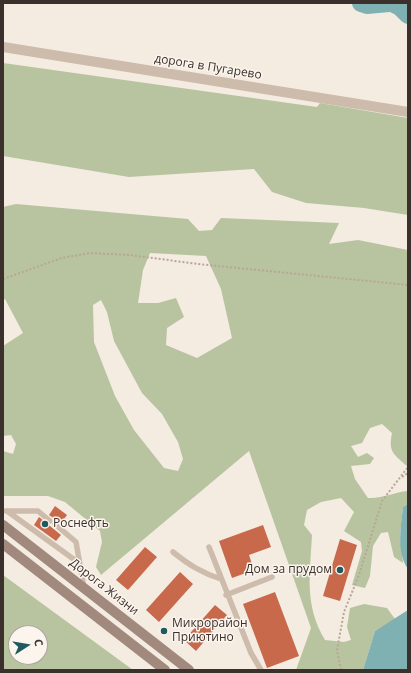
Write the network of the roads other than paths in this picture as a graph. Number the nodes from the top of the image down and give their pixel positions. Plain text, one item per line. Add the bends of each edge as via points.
1 (3, 47) edge
2 (408, 112) edge
3 (5, 511) edge
4 (3, 525) edge
5 (3, 544) edge
6 (208, 547) dead end
7 (174, 552) dead end
8 (79, 563) junction
9 (272, 577) dead end
10 (221, 579) junction
11 (84, 588) junction
12 (226, 594) junction
13 (165, 670) edge
14 (188, 670) edge
15 (261, 670) edge

1 - 2 street, дорога в Пугарево
3 - 8 lane
3 - 8 lane via 38,512 76,542
4 - 11 main road, Дорога Жизни
5 - 13 main road
6 - 10 lane
7 - 10 lane via 189,566
8 - 11 lane
9 - 12 lane
10 - 12 lane
11 - 14 main road, Дорога Жизни
12 - 15 lane

